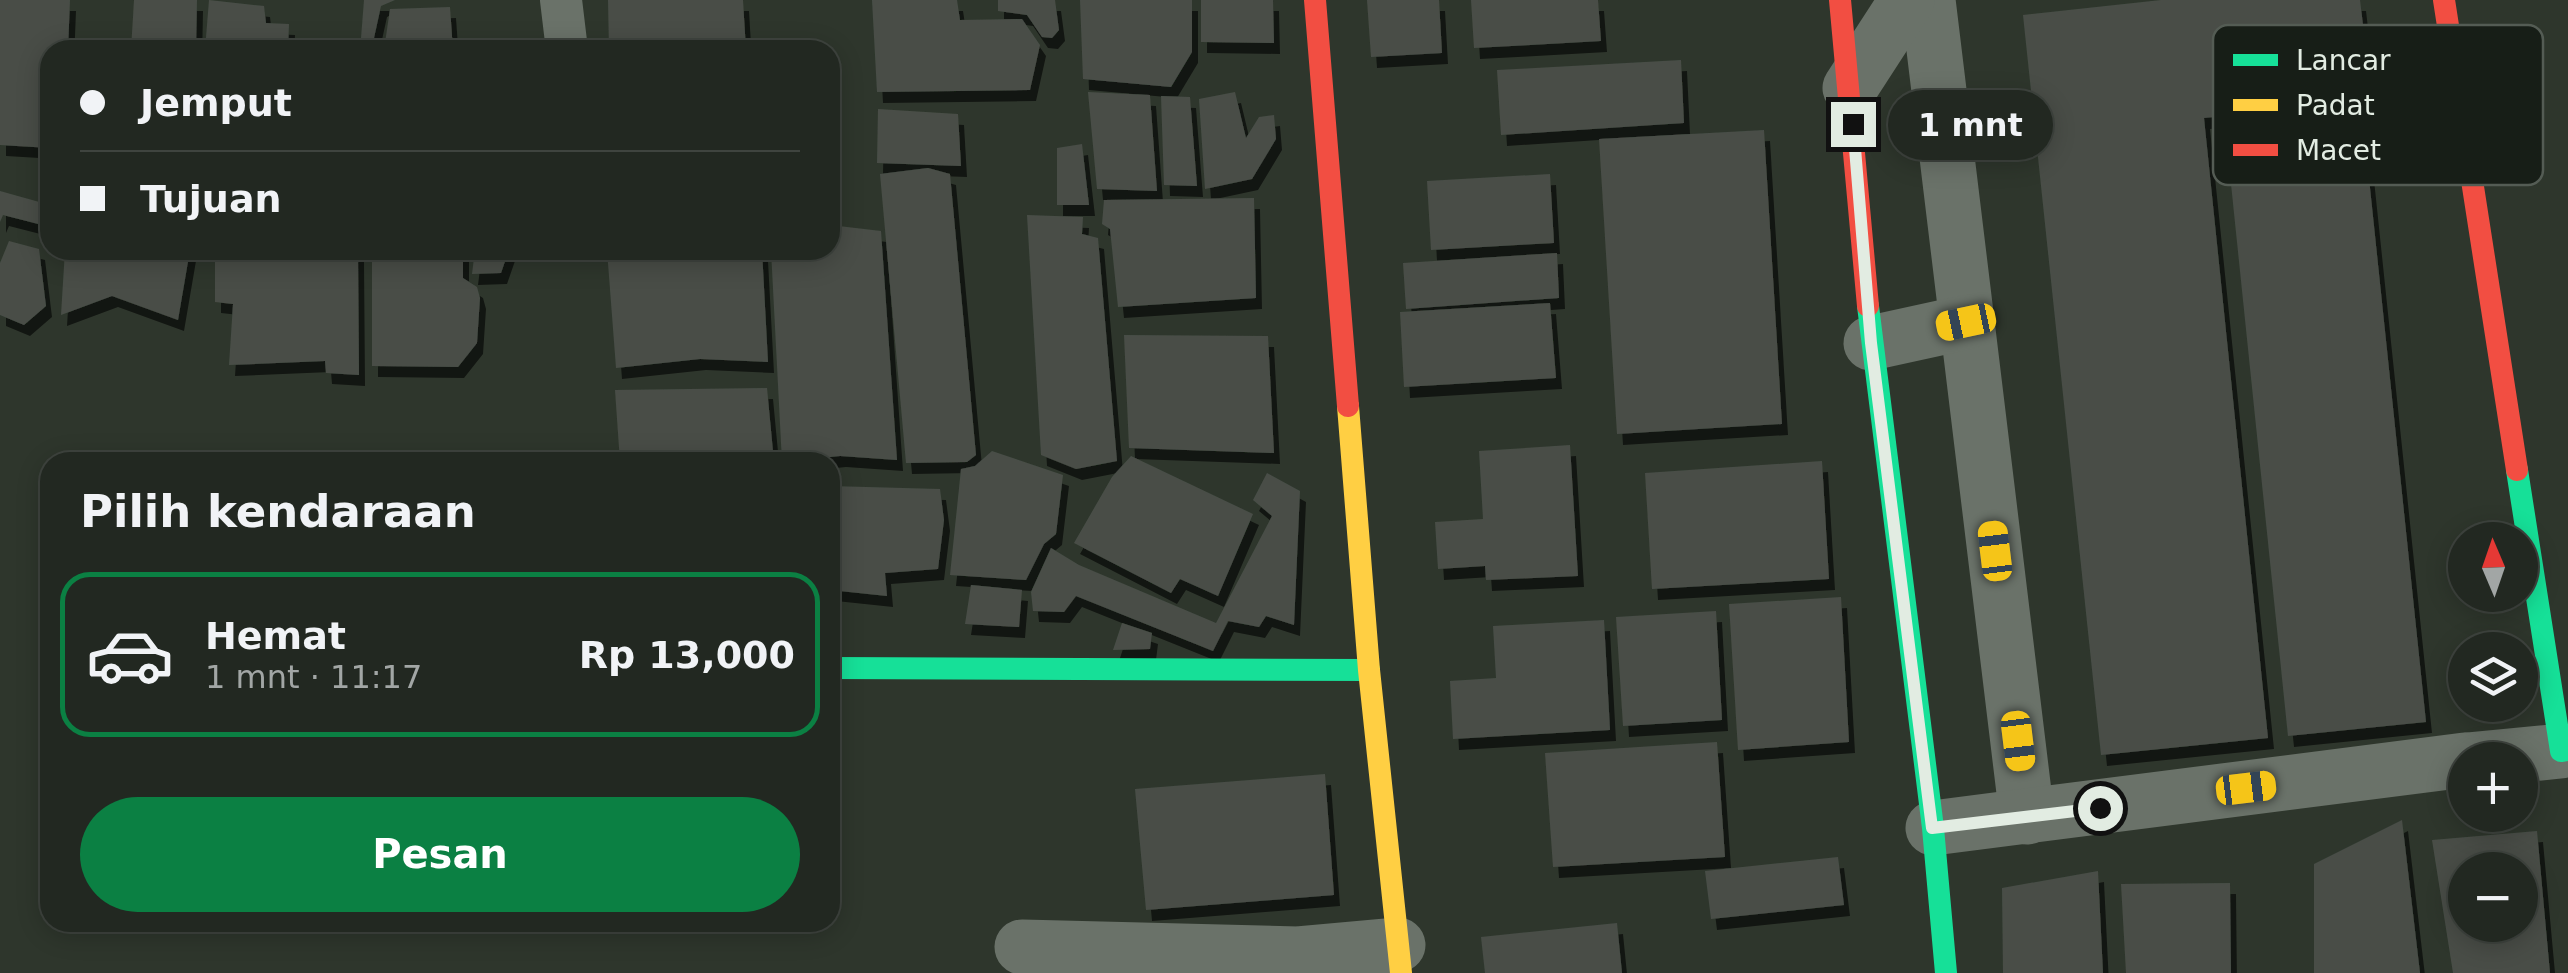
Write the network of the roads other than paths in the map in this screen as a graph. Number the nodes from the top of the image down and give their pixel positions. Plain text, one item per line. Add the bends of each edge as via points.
1 (561, 0) edge
2 (1315, 0) edge
3 (1840, 0) edge
4 (1906, 0) edge
5 (1928, 0) edge
6 (2444, 0) edge
7 (2448, 25) edge
8 (566, 40) edge
9 (1850, 88) junction
10 (2474, 185) edge
11 (1966, 322) junction
12 (1871, 343) junction
13 (840, 668) edge
14 (1369, 670) junction
15 (2565, 750) edge
16 (2538, 753) edge
17 (2448, 762) edge
18 (2028, 817) junction
19 (1932, 828) junction
20 (1022, 947) dead end
21 (1400, 959) edge
22 (1946, 973) edge

1 - 8 lane
2 - 14 street
3 - 9 street
4 - 9 street
5 - 11 street
6 - 7 street
9 - 12 street
10 - 15 street
11 - 12 street
11 - 18 street
12 - 19 street
13 - 14 street
14 - 21 street
15 - 16 street
17 - 18 street
18 - 19 street
19 - 22 street
20 - 21 street

